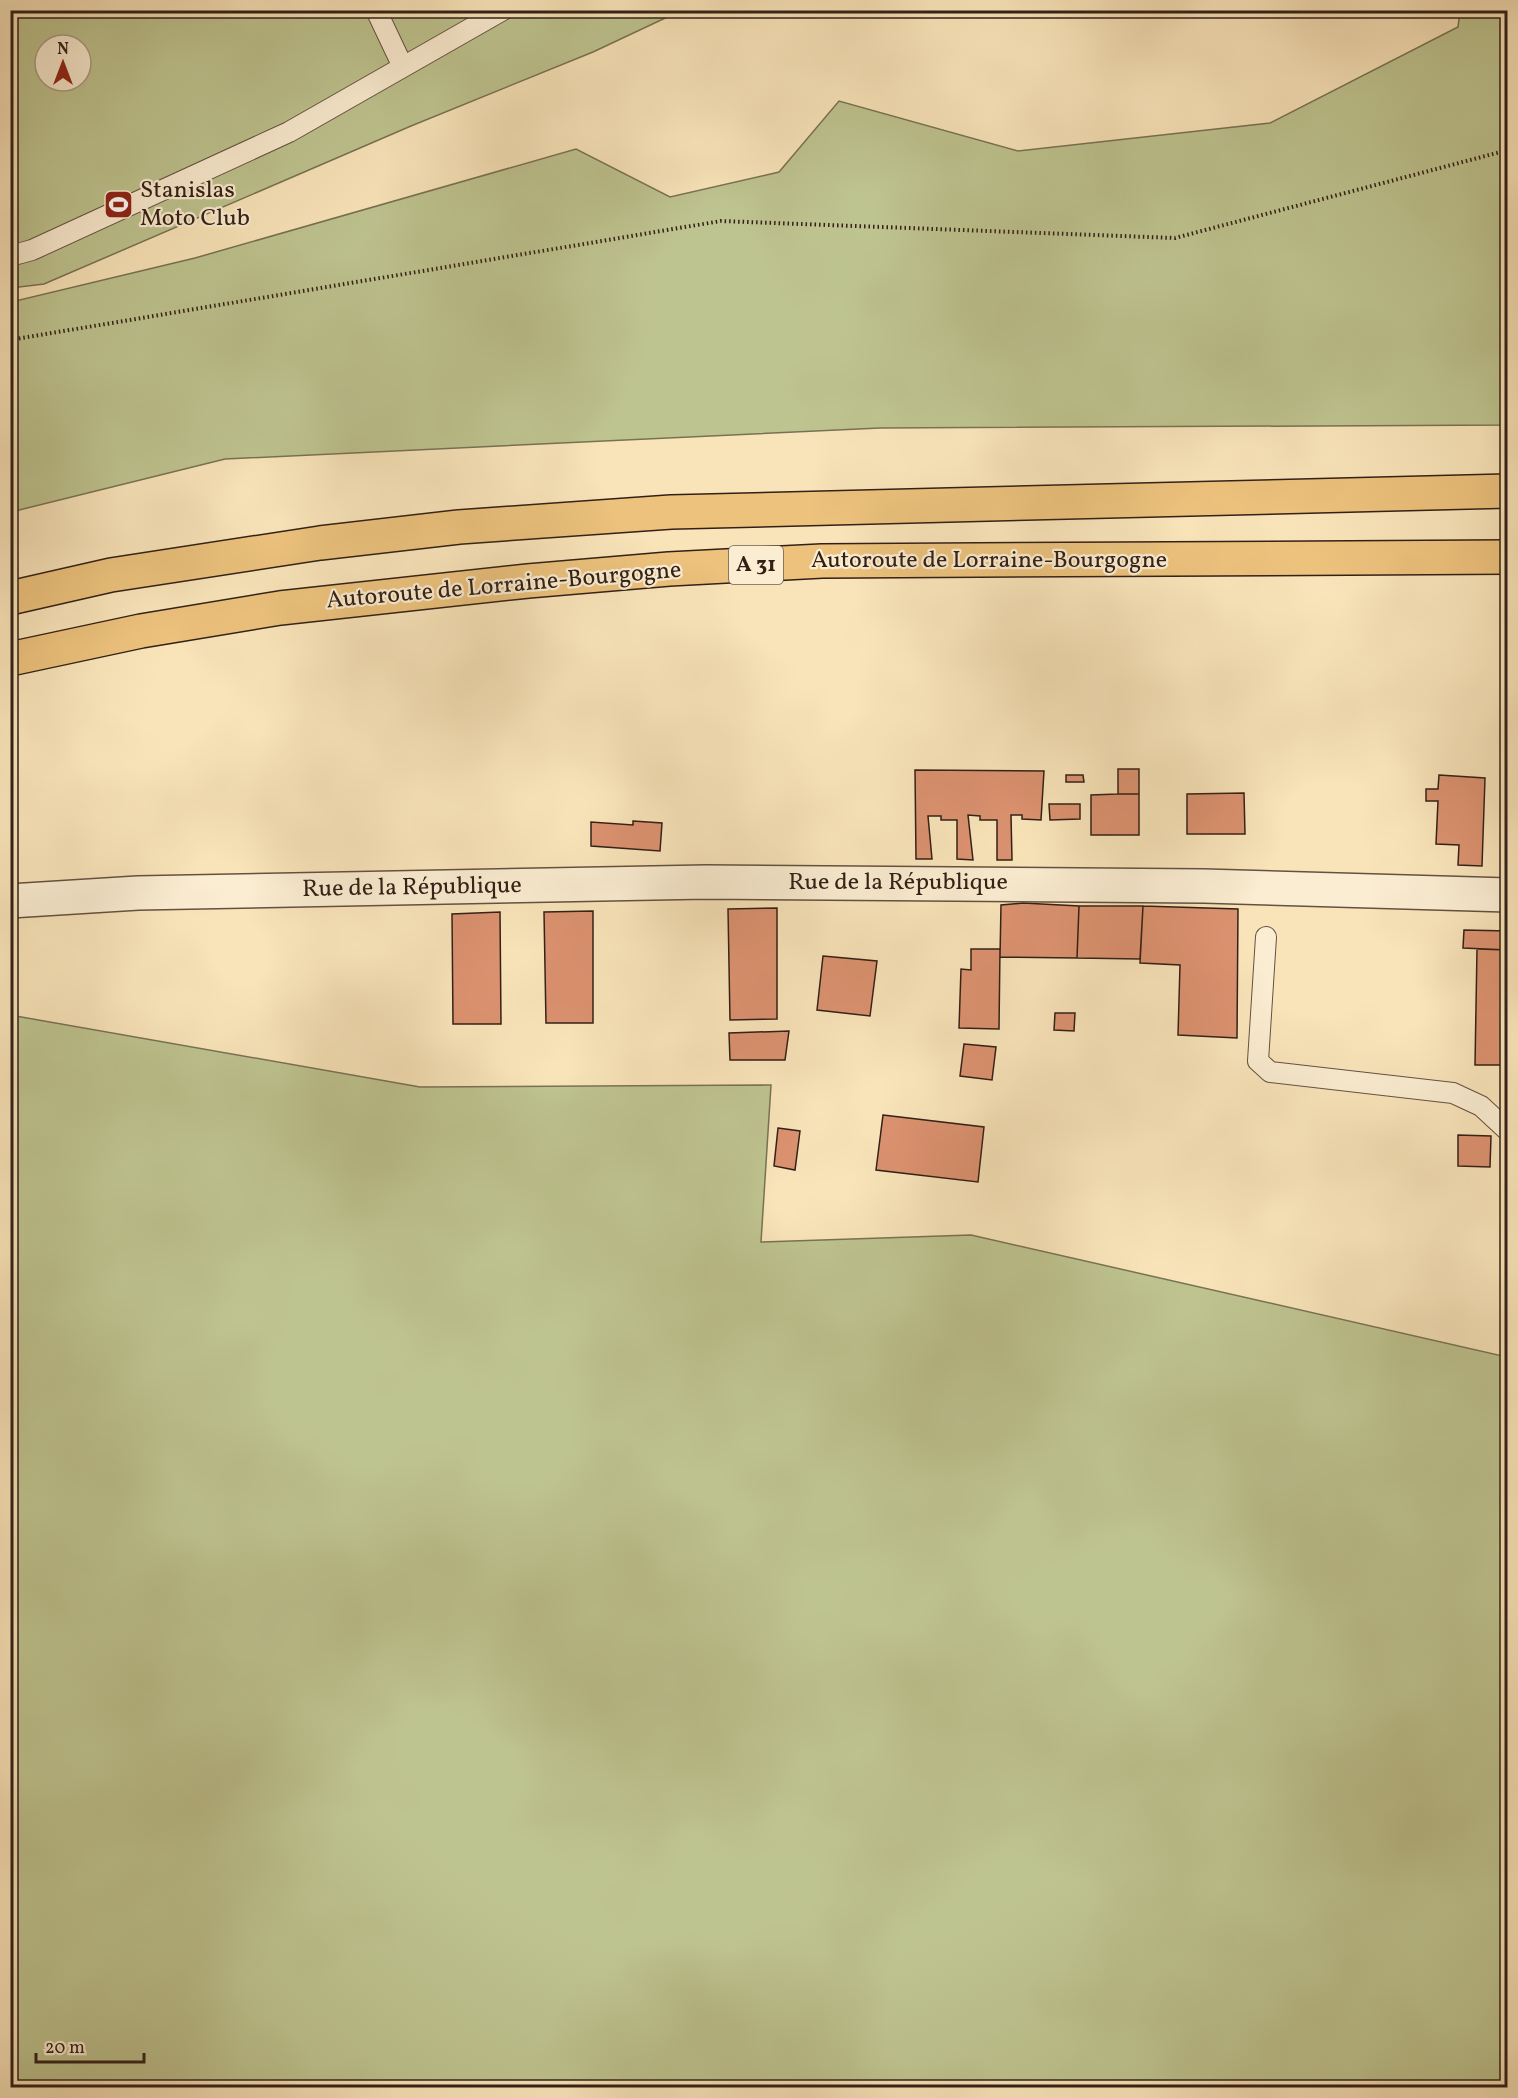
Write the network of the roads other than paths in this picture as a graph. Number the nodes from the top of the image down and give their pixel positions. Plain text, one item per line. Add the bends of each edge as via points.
1 (376, 10) edge
2 (503, 10) edge
3 (403, 67) junction
4 (10, 256) edge
5 (1508, 491) edge
6 (1508, 556) edge
7 (10, 598) edge
8 (10, 660) edge
9 (1508, 895) edge
10 (10, 901) edge
11 (1266, 938) dead end
12 (1508, 1131) edge

1 - 3 lane
2 - 3 lane
3 - 4 lane via 289,132 43,245
5 - 7 highway, A 31 via 671,512 532,521 320,543 111,574
6 - 8 highway, Autoroute de Lorraine-Bourgogne / A 31 via 822,561 669,569 280,608 141,631
9 - 10 street, Rue de la République via 1204,886 706,882 138,893
11 - 12 lane via 1258,1061 1270,1072 1453,1093 1481,1106

